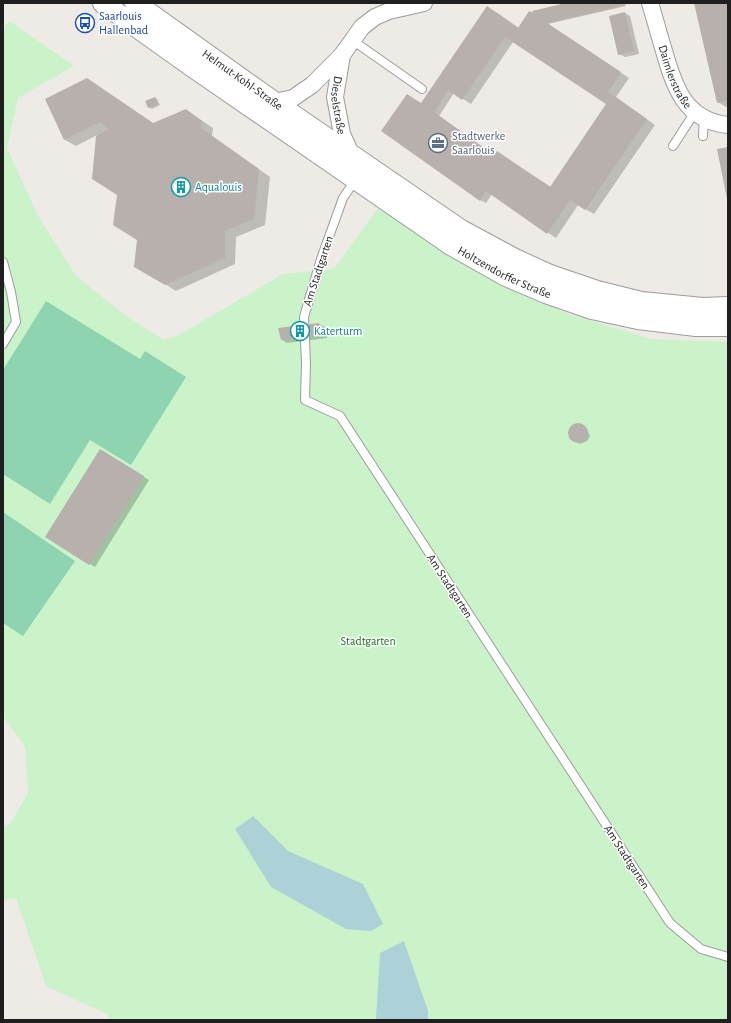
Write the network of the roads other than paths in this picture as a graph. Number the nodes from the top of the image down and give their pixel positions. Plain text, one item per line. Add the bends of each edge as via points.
1 (103, 3) edge
2 (135, 3) edge
3 (424, 3) edge
4 (650, 3) edge
5 (388, 7) edge
6 (352, 40) junction
7 (342, 55) junction
8 (422, 89) dead end
9 (274, 102) junction
10 (699, 114) junction
11 (728, 125) edge
12 (703, 136) dead end
13 (309, 146) joint
14 (673, 146) dead end
15 (351, 154) junction
16 (356, 179) junction
17 (3, 262) edge
18 (728, 307) edge
19 (728, 326) edge
20 (3, 344) edge
21 (728, 957) edge

1 - 13 street, Helmut-Kohl-Straße
2 - 9 street, Helmut-Kohl-Straße
3 - 5 street, Dieselstraße
4 - 10 street, Daimlerstraße via 675,86 680,96
5 - 6 street, Dieselstraße via 362,27
6 - 7 street, Dieselstraße
6 - 8 lane
7 - 9 street, Dieselstraße via 312,85 293,98
7 - 15 street, Dieselstraße via 335,98 342,134
9 - 15 street, Helmut-Kohl-Straße
10 - 11 street, Daimlerstraße via 714,122
10 - 12 lane
10 - 14 lane
13 - 16 street, Holtzendorffer Straße
15 - 18 street, Holtzendorffer Straße via 461,230 550,275 641,302 703,308
16 - 19 street, Holtzendorffer Straße via 451,245 506,276 546,293 592,309 638,319 696,326
16 - 21 lane, Am Stadtgarten via 344,198 304,317 305,400 340,416 670,923 701,949
17 - 20 lane via 16,322

